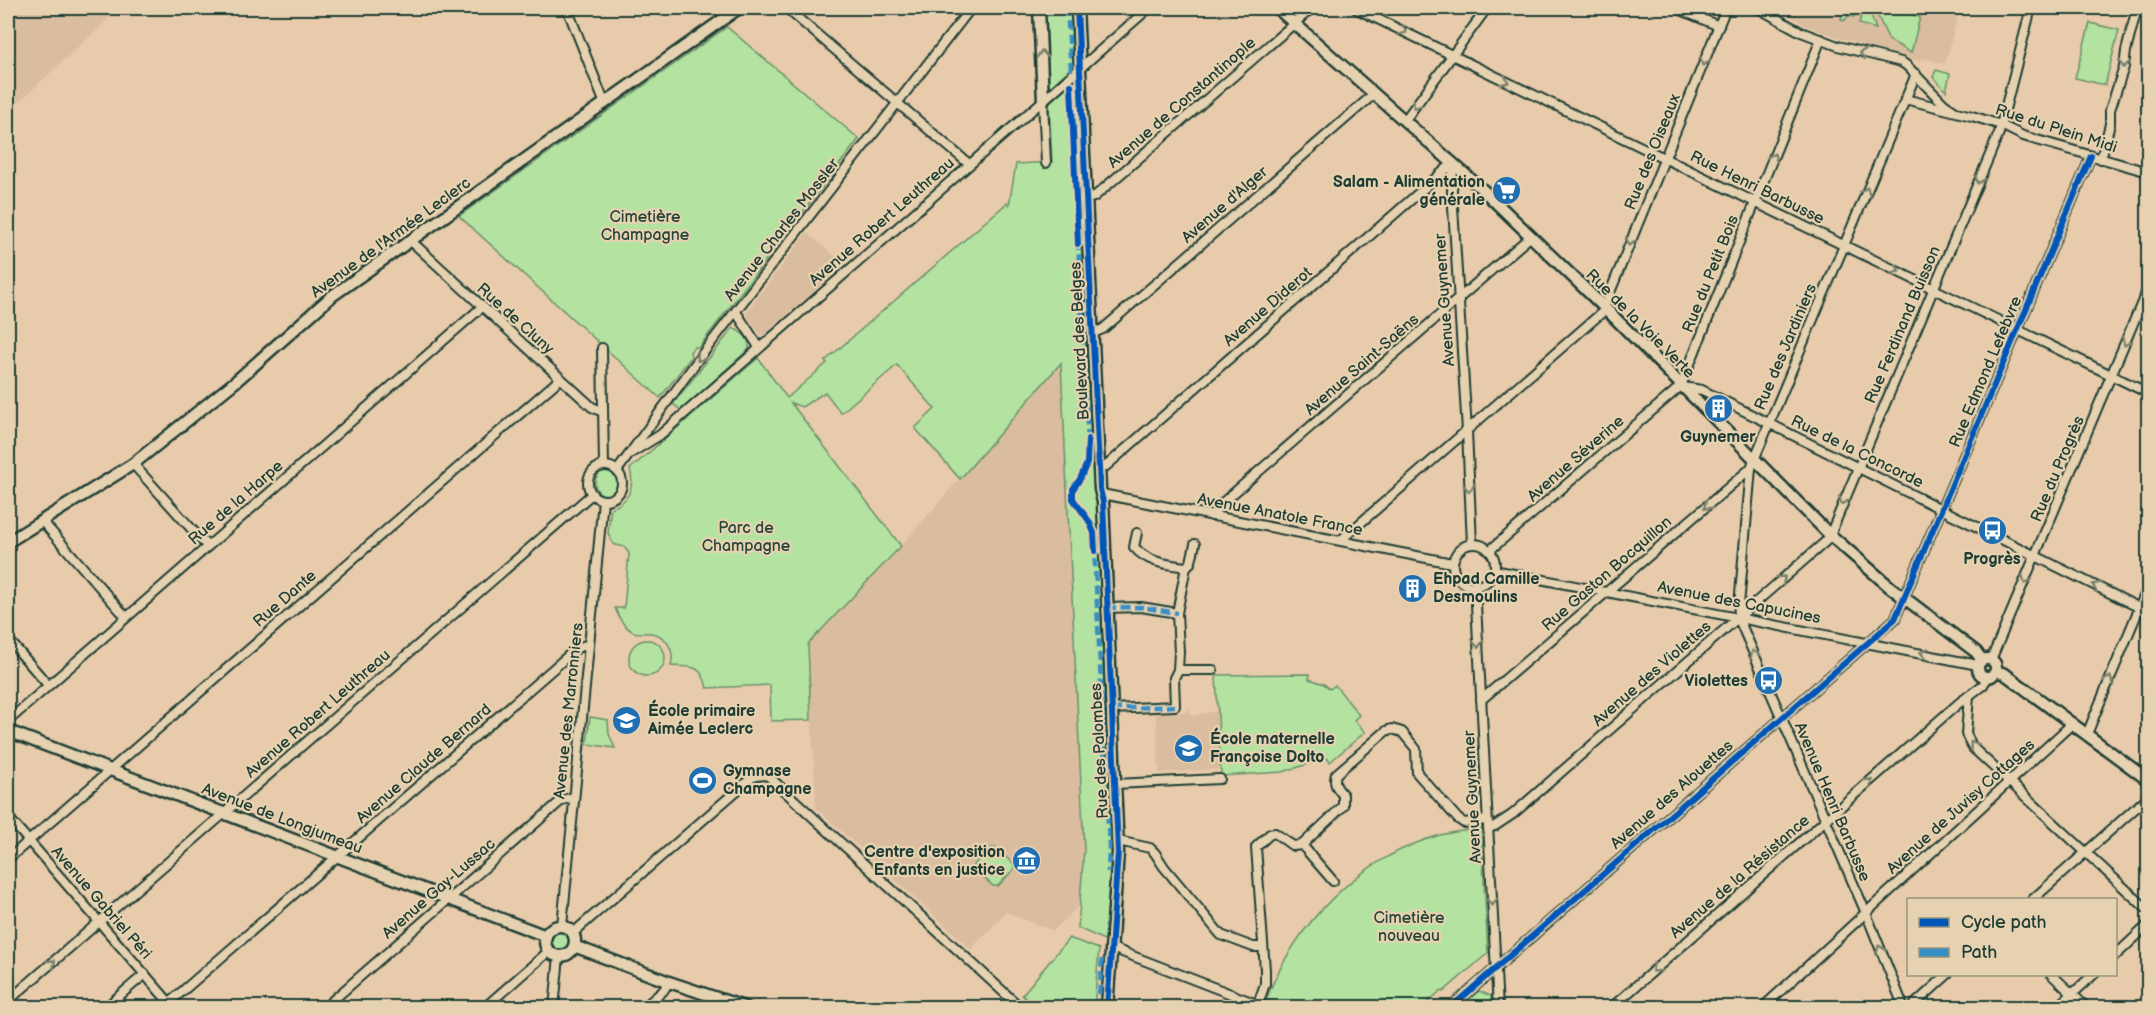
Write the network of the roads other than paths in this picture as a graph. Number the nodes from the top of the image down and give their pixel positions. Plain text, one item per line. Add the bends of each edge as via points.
1 (567, 8) edge
2 (741, 8) edge
3 (786, 8) edge
4 (971, 8) edge
5 (1039, 8) edge
6 (1077, 8) edge
7 (1149, 8) edge
8 (1277, 8) edge
9 (1312, 8) edge
10 (1355, 8) edge
11 (1487, 8) edge
12 (1676, 8) edge
13 (1726, 8) edge
14 (1758, 8) edge
15 (2031, 8) edge
16 (2137, 8) edge
17 (1294, 24) junction
18 (1719, 26) junction
19 (1821, 39) junction
20 (1452, 55) junction
21 (1080, 68) junction
22 (1916, 74) junction
23 (1374, 93) junction
24 (1905, 99) junction
25 (1043, 101) junction
26 (897, 103) junction
27 (604, 104) junction
28 (1954, 111) junction
29 (1405, 120) junction
30 (2001, 125) junction
31 (2091, 156) junction
32 (1665, 159) junction
33 (2101, 159) junction
34 (1046, 163) dead end
35 (1453, 163) junction
36 (969, 164) junction
37 (2148, 172) edge
38 (1087, 199) junction
39 (1755, 202) junction
40 (1531, 236) junction
41 (411, 241) junction
42 (1844, 245) junction
43 (1933, 288) junction
44 (2148, 288) edge
45 (1459, 299) junction
46 (482, 308) junction
47 (1605, 308) junction
48 (736, 312) junction
49 (2018, 330) junction
50 (1093, 333) junction
51 (759, 347) junction
52 (602, 348) dead end
53 (2112, 375) junction
54 (560, 379) junction
55 (1681, 386) junction
56 (2148, 393) edge
57 (603, 412) junction
58 (1769, 423) junction
59 (1467, 431) junction
60 (631, 453) junction
61 (133, 464) junction
62 (1753, 464) junction
63 (604, 465) junction
64 (1857, 467) junction
65 (1099, 468) junction
66 (617, 471) junction
67 (592, 494) junction
68 (1102, 494) junction
69 (603, 500) junction
70 (1942, 509) junction
71 (1212, 516) junction
72 (42, 521) junction
73 (1137, 533) dead end
74 (1830, 535) junction
75 (1341, 540) junction
76 (8, 542) edge
77 (1195, 544) dead end
78 (1472, 544) junction
79 (207, 546) junction
80 (1489, 551) junction
81 (2036, 556) junction
82 (1452, 563) junction
83 (1186, 567) junction
84 (1494, 570) junction
85 (1475, 586) junction
86 (2148, 586) edge
87 (1607, 592) junction
88 (1905, 598) junction
89 (2140, 607) junction
90 (1107, 608) junction
91 (2148, 612) edge
92 (1177, 613) junction
93 (126, 616) junction
94 (1738, 617) junction
95 (8, 639) edge
96 (1869, 642) junction
97 (589, 644) junction
98 (1984, 661) junction
99 (1178, 670) junction
100 (1212, 670) dead end
101 (1992, 674) junction
102 (48, 685) junction
103 (1969, 696) junction
104 (1481, 700) junction
105 (1112, 709) junction
106 (1781, 718) junction
107 (8, 721) edge
108 (2073, 723) junction
109 (8, 731) edge
110 (2087, 734) junction
111 (110, 770) junction
112 (1221, 779) dead end
113 (2010, 780) junction
114 (2148, 780) edge
115 (1115, 784) junction
116 (574, 797) junction
117 (2148, 797) edge
118 (223, 813) junction
119 (8, 817) edge
120 (1825, 820) junction
121 (1487, 824) junction
122 (29, 841) junction
123 (1118, 841) junction
124 (1302, 845) junction
125 (2086, 852) junction
126 (338, 856) junction
127 (8, 859) edge
128 (1333, 881) dead end
129 (2034, 898) edge
130 (449, 899) junction
131 (2148, 910) edge
132 (1866, 913) junction
133 (99, 922) junction
134 (2148, 925) edge
135 (562, 926) junction
136 (573, 933) junction
137 (546, 936) junction
138 (574, 946) junction
139 (1263, 947) junction
140 (1112, 948) junction
141 (554, 953) junction
142 (2117, 953) edge
143 (1496, 966) junction
144 (145, 974) junction
145 (1947, 976) edge
146 (2052, 976) edge
147 (2093, 976) edge
148 (669, 982) junction
149 (2072, 994) junction
150 (8, 1001) edge
151 (1258, 1004) junction
152 (172, 1005) edge
153 (1901, 1005) edge
154 (1916, 1006) edge
155 (105, 1008) edge
156 (324, 1008) edge
157 (484, 1008) edge
158 (554, 1008) edge
159 (644, 1008) edge
160 (747, 1008) edge
161 (1021, 1008) edge
162 (1107, 1008) edge
163 (1267, 1008) edge
164 (1450, 1008) edge
165 (1498, 1008) edge
166 (1611, 1008) edge
167 (1762, 1008) edge
168 (2057, 1008) edge
169 (2087, 1008) edge

1 - 27 street
2 - 27 street, Avenue de l'Armée Leclerc
3 - 26 street
4 - 26 street, Avenue Charles Mossler
25 -> 5 street
6 - 21 street, Boulevard des Belges
7 - 21 street, Avenue Robert Leuthreau
8 - 17 street, Rue de la Voie Verte
9 - 17 street, Avenue de Constantinople
10 -> 20 street, Rue Henri Barbusse
11 - 20 street
12 - 18 street
13 - 18 street, Rue des Oiseaux
14 - 19 street, Rue du Plein Midi
15 - 30 street, Rue Ferdinand Buisson
16 -> 33 street
17 - 23 street, Rue de la Voie Verte
17 - 38 street, Avenue de Constantinople
18 -> 32 street, Rue des Oiseaux
22 -> 19 street, Rue du Plein Midi via 1901,62
39 -> 19 street, Rue du Petit Bois
20 -> 29 street
20 -> 32 street, Rue Henri Barbusse
21 - 25 street, Avenue Robert Leuthreau
21 - 38 street, Boulevard des Belges
22 - 24 street, Rue des Jardiniers
22 - 28 street, Rue du Plein Midi
23 - 29 street, Rue de la Voie Verte
23 - 50 street, Avenue d'Alger via 1103,329
24 - 28 street, Rue du Plein Midi
42 -> 24 street, Rue des Jardiniers
25 - 34 street
25 - 36 street, Avenue Robert Leuthreau
26 - 36 street
26 - 48 street, Avenue Charles Mossler
27 - 41 street, Avenue de l'Armée Leclerc
28 - 30 street, Rue du Plein Midi
29 - 35 street, Rue de la Voie Verte
30 - 31 street, Rue du Plein Midi via 2023,136
30 -> 43 street, Rue Ferdinand Buisson
31 - 33 street, Rue du Plein Midi
31 - 49 street, Rue Edmond Lefebvre
32 - 39 street, Rue Henri Barbusse
32 -> 47 street, Rue des Oiseaux
33 - 37 street, Rue du Plein Midi
35 - 40 street, Rue de la Voie Verte
35 - 45 street, Avenue Guynemer
35 - 65 street, Avenue Diderot via 1105,467
36 - 51 street, Avenue Robert Leuthreau
38 - 50 street, Boulevard des Belges
39 - 42 street, Rue Henri Barbusse
39 - 55 street, Rue du Petit Bois
40 - 45 street, Avenue Saint-Saëns
40 - 47 street, Rue de la Voie Verte
41 - 46 street, Rue de Cluny
41 - 61 street, Avenue de l'Armée Leclerc via 332,296 235,382
42 -> 43 street, Rue Henri Barbusse
42 - 58 street, Rue des Jardiniers
43 - 49 street, Rue Henri Barbusse
43 - 64 street, Rue Ferdinand Buisson
44 -> 53 street, Rue du Progrès
45 - 59 street, Avenue Guynemer
45 - 71 street, Avenue Saint-Saëns via 1221,504
46 - 54 street, Rue de Cluny
46 - 79 street, Rue de la Harpe
47 - 55 street, Rue de la Voie Verte
47 - 59 street
48 - 51 street
48 -> 60 street, Avenue Charles Mossler
49 - 53 street, Rue Henri Barbusse
49 - 70 street, Rue Edmond Lefebvre
50 - 65 street, Boulevard des Belges
51 - 60 street, Avenue Robert Leuthreau via 660,435
52 - 57 street
53 - 56 street, Rue Henri Barbusse
53 - 81 street, Rue du Progrès
54 - 57 street, Rue de Cluny
54 - 111 street, Rue Dante
55 - 58 street, Rue de la Concorde via 1702,390
55 - 62 street, Rue de la Voie Verte
55 - 80 street, Avenue Séverine
57 - 63 street
58 - 62 street, Rue des Jardiniers
58 - 64 street, Rue de la Concorde
59 - 75 street
59 -> 78 street, Avenue Guynemer
60 - 66 street, Avenue Charles Mossler
61 - 72 street, Avenue de l'Armée Leclerc
61 - 79 street
62 - 74 street, Rue de la Voie Verte
62 -> 87 street, Rue Gaston Bocquillon
62 - 94 street, Avenue Henri Barbusse
63 - 66 street
63 - 67 street via 594,469 588,478
64 - 70 street, Rue de la Concorde
64 -> 74 street, Rue Ferdinand Buisson
65 - 68 street, Boulevard des Belges
66 - 69 street via 622,480 620,490 613,498
67 - 69 street
67 - 118 street, Avenue Robert Leuthreau
68 - 71 street, Avenue Anatole France
68 - 90 street, Rue des Palombes
69 - 97 street, Avenue des Marronniers
70 - 81 street, Rue de la Concorde
70 - 88 street, Rue Edmond Lefebvre
71 - 75 street, Avenue Anatole France
72 - 76 street, Avenue de l'Armée Leclerc
72 - 93 street
73 - 83 street via 1134,548 1145,558
74 - 88 street, Rue de la Voie Verte
94 -> 74 street, Avenue des Violettes
75 - 82 street, Avenue Anatole France
77 - 83 street
78 - 80 street
78 - 82 street via 1461,548
79 - 93 street, Rue de la Harpe
80 - 84 street
89 -> 81 street, Rue de la Concorde
81 -> 98 street, Rue du Progrès
82 - 85 street via 1460,581
83 - 92 street
84 - 85 street via 1487,581
84 - 87 street, Avenue des Capucines
85 -> 104 street, Avenue Guynemer
86 - 89 street
87 - 94 street, Avenue des Capucines
87 - 104 street, Rue Gaston Bocquillon
88 - 96 street, Avenue des Alouettes via 1895,620
88 - 98 street, Rue de la Voie Verte
89 - 91 street, Rue de la Concorde
110 -> 89 street
90 - 92 street via 1141,607
90 - 105 street, Rue des Palombes
92 - 99 street
93 - 102 street, Rue de la Harpe
94 - 96 street, Avenue des Capucines
106 -> 94 street, Avenue Henri Barbusse
94 - 121 street, Avenue des Violettes via 1514,814 1495,826
95 - 102 street
98 -> 96 street, Avenue des Capucines
96 - 106 street, Avenue des Alouettes
97 - 116 street, Avenue des Marronniers
97 - 126 street, Avenue Claude Bernard via 577,648
98 - 101 street, Rue de la Voie Verte via 1996,666
98 - 101 street, Rue de la Voie Verte via 1981,675
99 - 100 street
99 - 105 street via 1174,678 1175,706
101 - 103 street, Avenue de la Résistance
101 - 108 street, Rue de la Voie Verte via 2005,674
102 - 107 street, Rue de la Harpe
113 -> 103 street via 1973,748 1966,736
120 -> 103 street, Avenue de la Résistance
104 - 121 street, Avenue Guynemer
105 - 115 street, Rue des Palombes
106 - 120 street, Avenue Henri Barbusse
106 - 143 street, Avenue des Alouettes
108 - 110 street, Rue de la Voie Verte
108 - 113 street, Avenue de Juvisy Cottages
109 - 111 street, Avenue de Longjumeau
110 - 114 street, Rue de la Voie Verte
111 - 118 street, Avenue de Longjumeau
111 - 122 street, Rue Dante
112 - 115 street
113 - 125 street
113 - 132 street, Avenue de Juvisy Cottages
115 - 123 street, Rue des Palombes
116 - 130 street, Avenue Gay-Lussac via 562,800
116 - 135 street, Avenue des Marronniers
117 - 125 street
118 - 126 street, Avenue de Longjumeau
118 - 133 street, Avenue Robert Leuthreau
119 - 122 street, Avenue Gabriel Péri
120 - 132 street, Avenue Henri Barbusse
120 -> 166 street, Avenue de la Résistance
121 - 124 street via 1458,819 1417,773 1416,749 1402,732 1392,729 1336,774 1334,780 1343,795 1343,806
121 -> 143 street, Avenue Guynemer
122 - 127 street, Rue Dante
122 - 133 street, Avenue Gabriel Péri
123 - 139 street via 1150,848 1221,935
123 - 140 street, Rue des Palombes
124 - 128 street
124 - 139 street via 1293,846 1275,833 1256,847
125 - 129 street
125 - 131 street
126 - 130 street, Avenue de Longjumeau
126 - 152 street, Avenue Claude Bernard
130 - 137 street, Avenue de Longjumeau
130 - 156 street, Avenue Gay-Lussac
153 -> 132 street, Avenue Henri Barbusse
132 - 167 street, Avenue de Juvisy Cottages
133 - 144 street, Avenue Gabriel Péri
150 -> 133 street, Avenue Robert Leuthreau
134 - 142 street
135 - 136 street
135 - 137 street via 552,928
136 - 138 street
136 - 161 street via 749,780 767,775
137 - 141 street via 545,944
138 - 141 street via 568,954
138 - 148 street
139 - 151 street via 1265,984
140 - 151 street
140 - 162 street, Rue des Palombes
141 - 157 street
141 - 158 street
143 - 164 street, Avenue des Alouettes
143 - 165 street, Avenue Guynemer
144 - 152 street, Avenue Gabriel Péri
144 - 155 street
145 - 154 street
146 - 149 street
147 - 149 street
148 - 159 street
148 - 160 street
149 - 168 street
149 - 169 street
151 - 163 street
153 - 154 street via 1907,1001

